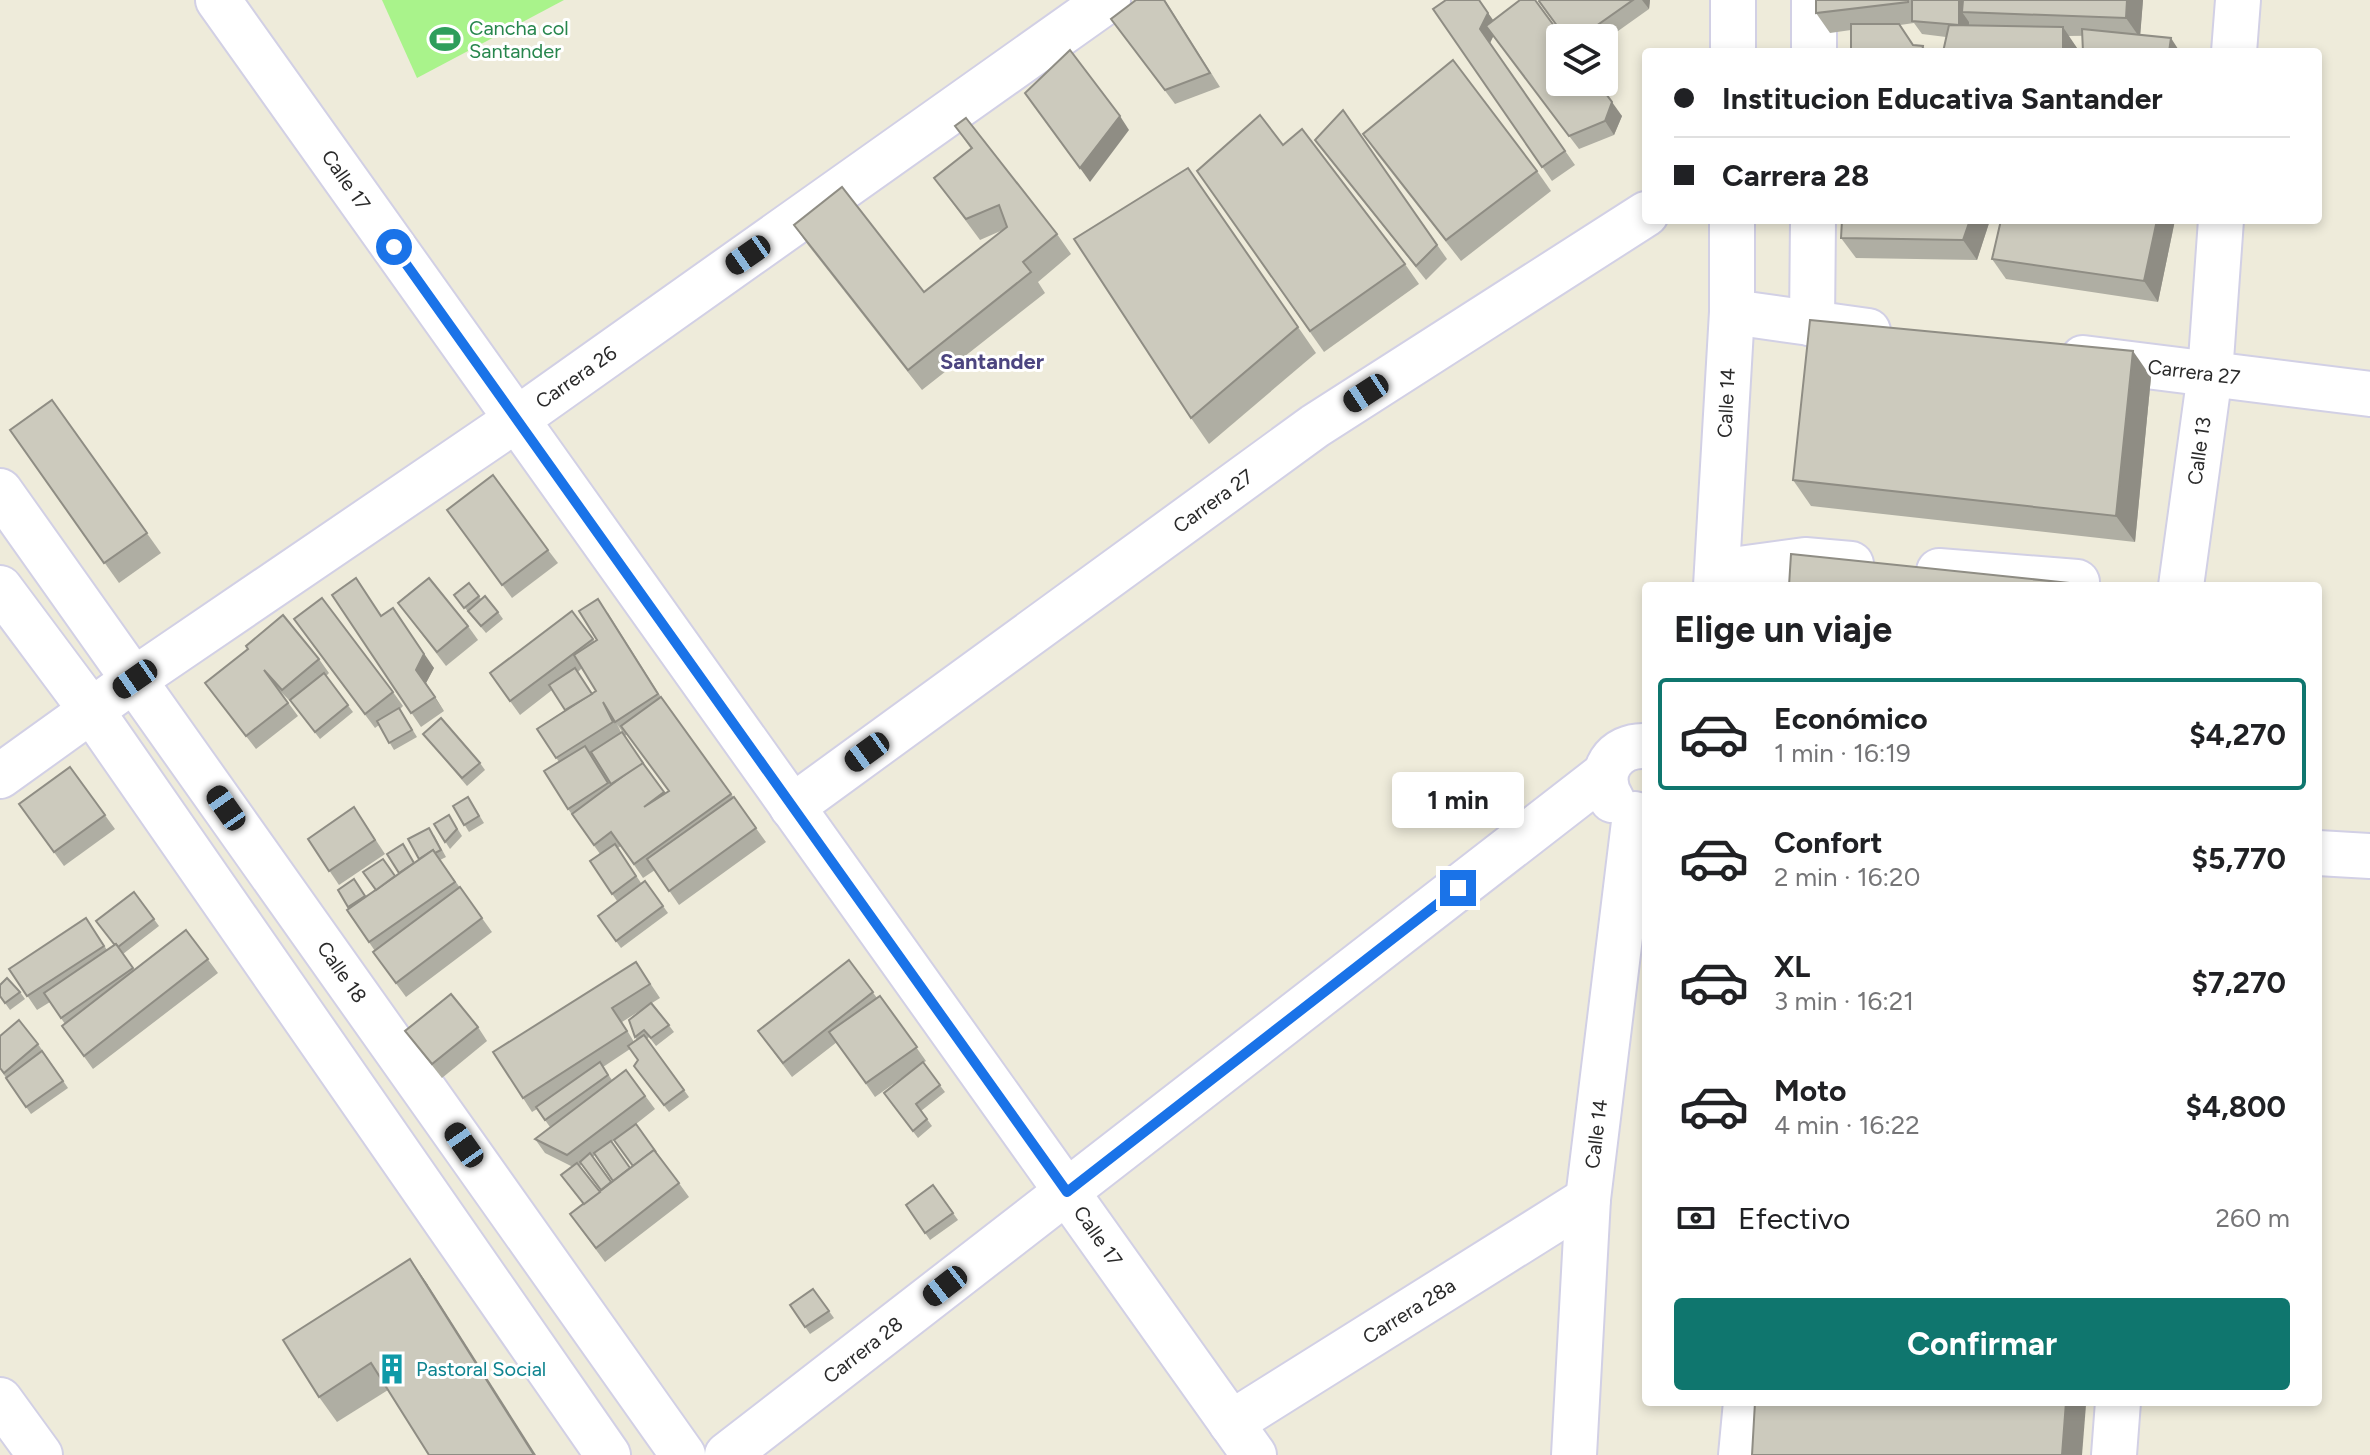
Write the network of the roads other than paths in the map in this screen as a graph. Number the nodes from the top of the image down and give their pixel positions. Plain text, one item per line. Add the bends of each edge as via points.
1 (218, 0) edge
2 (1108, 0) edge
3 (1733, 0) edge
4 (1814, 0) edge
5 (2238, 0) edge
6 (1733, 48) edge
7 (1814, 48) edge
8 (2234, 48) edge
9 (1642, 217) edge
10 (1732, 224) edge
11 (1813, 224) edge
12 (2221, 224) edge
13 (1732, 312) junction
14 (1812, 324) junction
15 (1904, 335) edge
16 (2041, 353) edge
17 (2210, 374) junction
18 (2370, 394) edge
19 (517, 419) junction
20 (0, 491) edge
21 (1716, 579) edge
22 (2077, 582) edge
23 (2182, 582) edge
24 (0, 588) edge
25 (135, 679) junction
26 (91, 710) junction
27 (1642, 742) edge
28 (1605, 774) junction
29 (0, 776) edge
30 (792, 807) junction
31 (1641, 814) edge
32 (2322, 853) edge
33 (2370, 856) edge
34 (1067, 1192) junction
35 (1588, 1199) junction
36 (0, 1400) edge
37 (1746, 1406) edge
38 (2118, 1406) edge
39 (1242, 1439) edge
40 (40, 1455) edge
41 (608, 1455) edge
42 (683, 1455) edge
43 (727, 1455) edge
44 (1574, 1455) edge
45 (1741, 1455) edge
46 (2114, 1455) edge

1 - 19 street, Calle 17
2 - 19 street, Carrera 26
3 - 6 street
4 - 7 street
5 - 8 street
9 - 30 street, Carrera 27 via 1315,426
10 - 13 street, Calle 14
11 - 14 street
12 - 17 street, Calle 13
13 - 14 street
13 - 21 street, Calle 14
14 - 15 street
16 - 17 street, Carrera 27
17 - 18 street, Carrera 27
17 - 23 street, Calle 13
19 - 25 street, Carrera 26
19 - 30 street, Calle 17
20 - 25 street, Calle 18
21 - 22 street via 1805,560
24 - 26 street
25 - 26 street, Carrera 26
25 - 42 street, Calle 18
26 - 29 street, Carrera 26
26 - 41 street
27 - 28 street, Carrera 28 via 1616,753
28 - 31 street via 1615,805
28 - 34 street, Carrera 28
30 - 34 street, Calle 17
31 - 35 street, Calle 14
32 - 33 street
34 - 39 street, Calle 17
34 - 43 street, Carrera 28
35 - 39 street, Carrera 28a
35 - 44 street, Calle 14
36 - 40 street
37 - 45 street
38 - 46 street

